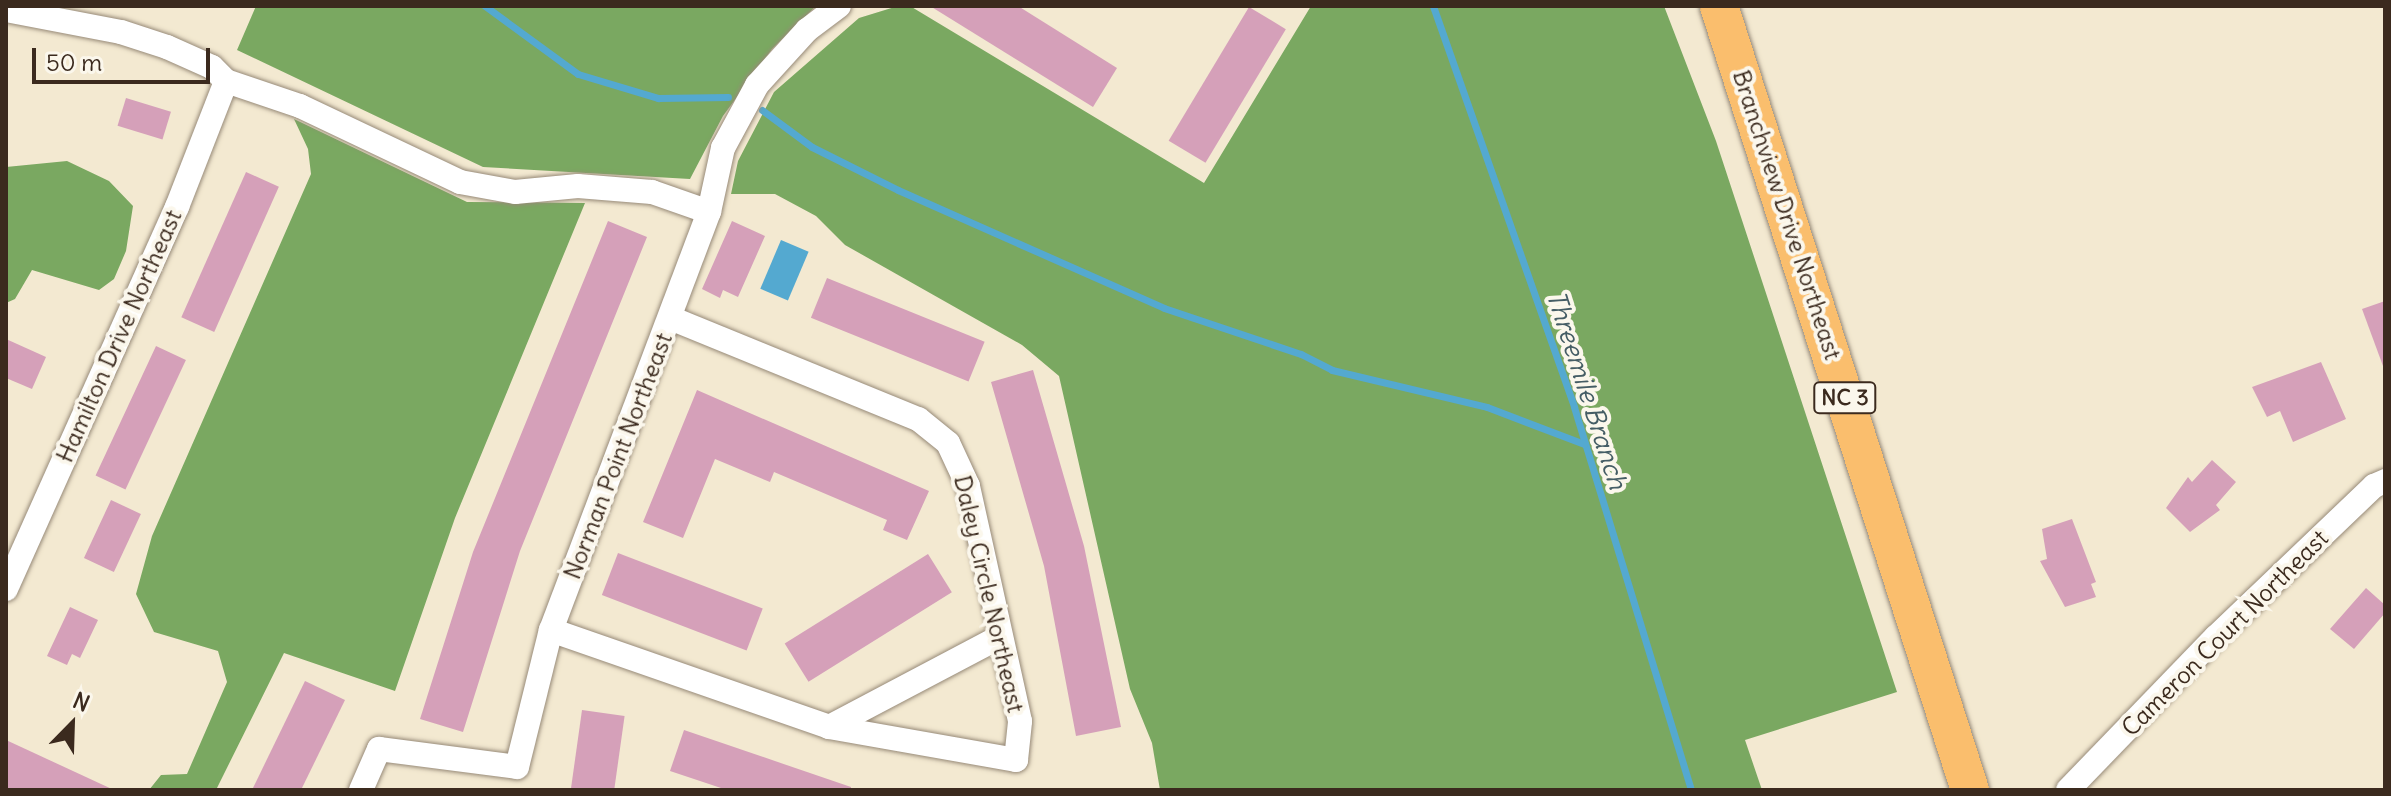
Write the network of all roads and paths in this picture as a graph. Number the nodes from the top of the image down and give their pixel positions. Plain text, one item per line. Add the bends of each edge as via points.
1 (839, 6) edge
2 (1719, 6) edge
3 (6, 10) edge
4 (226, 81) junction
5 (709, 212) junction
6 (671, 318) junction
7 (2385, 481) edge
8 (12, 560) edge
9 (6, 589) edge
10 (551, 630) junction
11 (998, 638) junction
12 (829, 727) junction
13 (516, 779) edge
14 (361, 790) edge
15 (1970, 790) edge
16 (2068, 790) edge

1 - 5 street, Norman Point Northeast via 807,30 757,85 723,148
2 - 15 main road, Branchview Drive Northeast / NC 3
3 - 4 street via 121,32 212,67
4 - 5 street via 300,106 460,182 515,192 578,186 652,192
4 - 8 street, Hamilton Drive Northeast via 177,207
5 - 6 street, Norman Point Northeast
6 - 10 street, Norman Point Northeast
6 - 11 street, Daley Circle Northeast via 918,419 948,443 968,486
7 - 16 street, Cameron Court Northeast via 2216,637
8 - 9 street, Hamilton Drive Northeast
10 - 12 street, Daley Circle Northeast
10 - 13 street, Norman Point Northeast
11 - 12 street
11 - 12 street, Daley Circle Northeast via 1020,721 1016,760
13 - 14 street, Norman Point Northeast via 379,749

